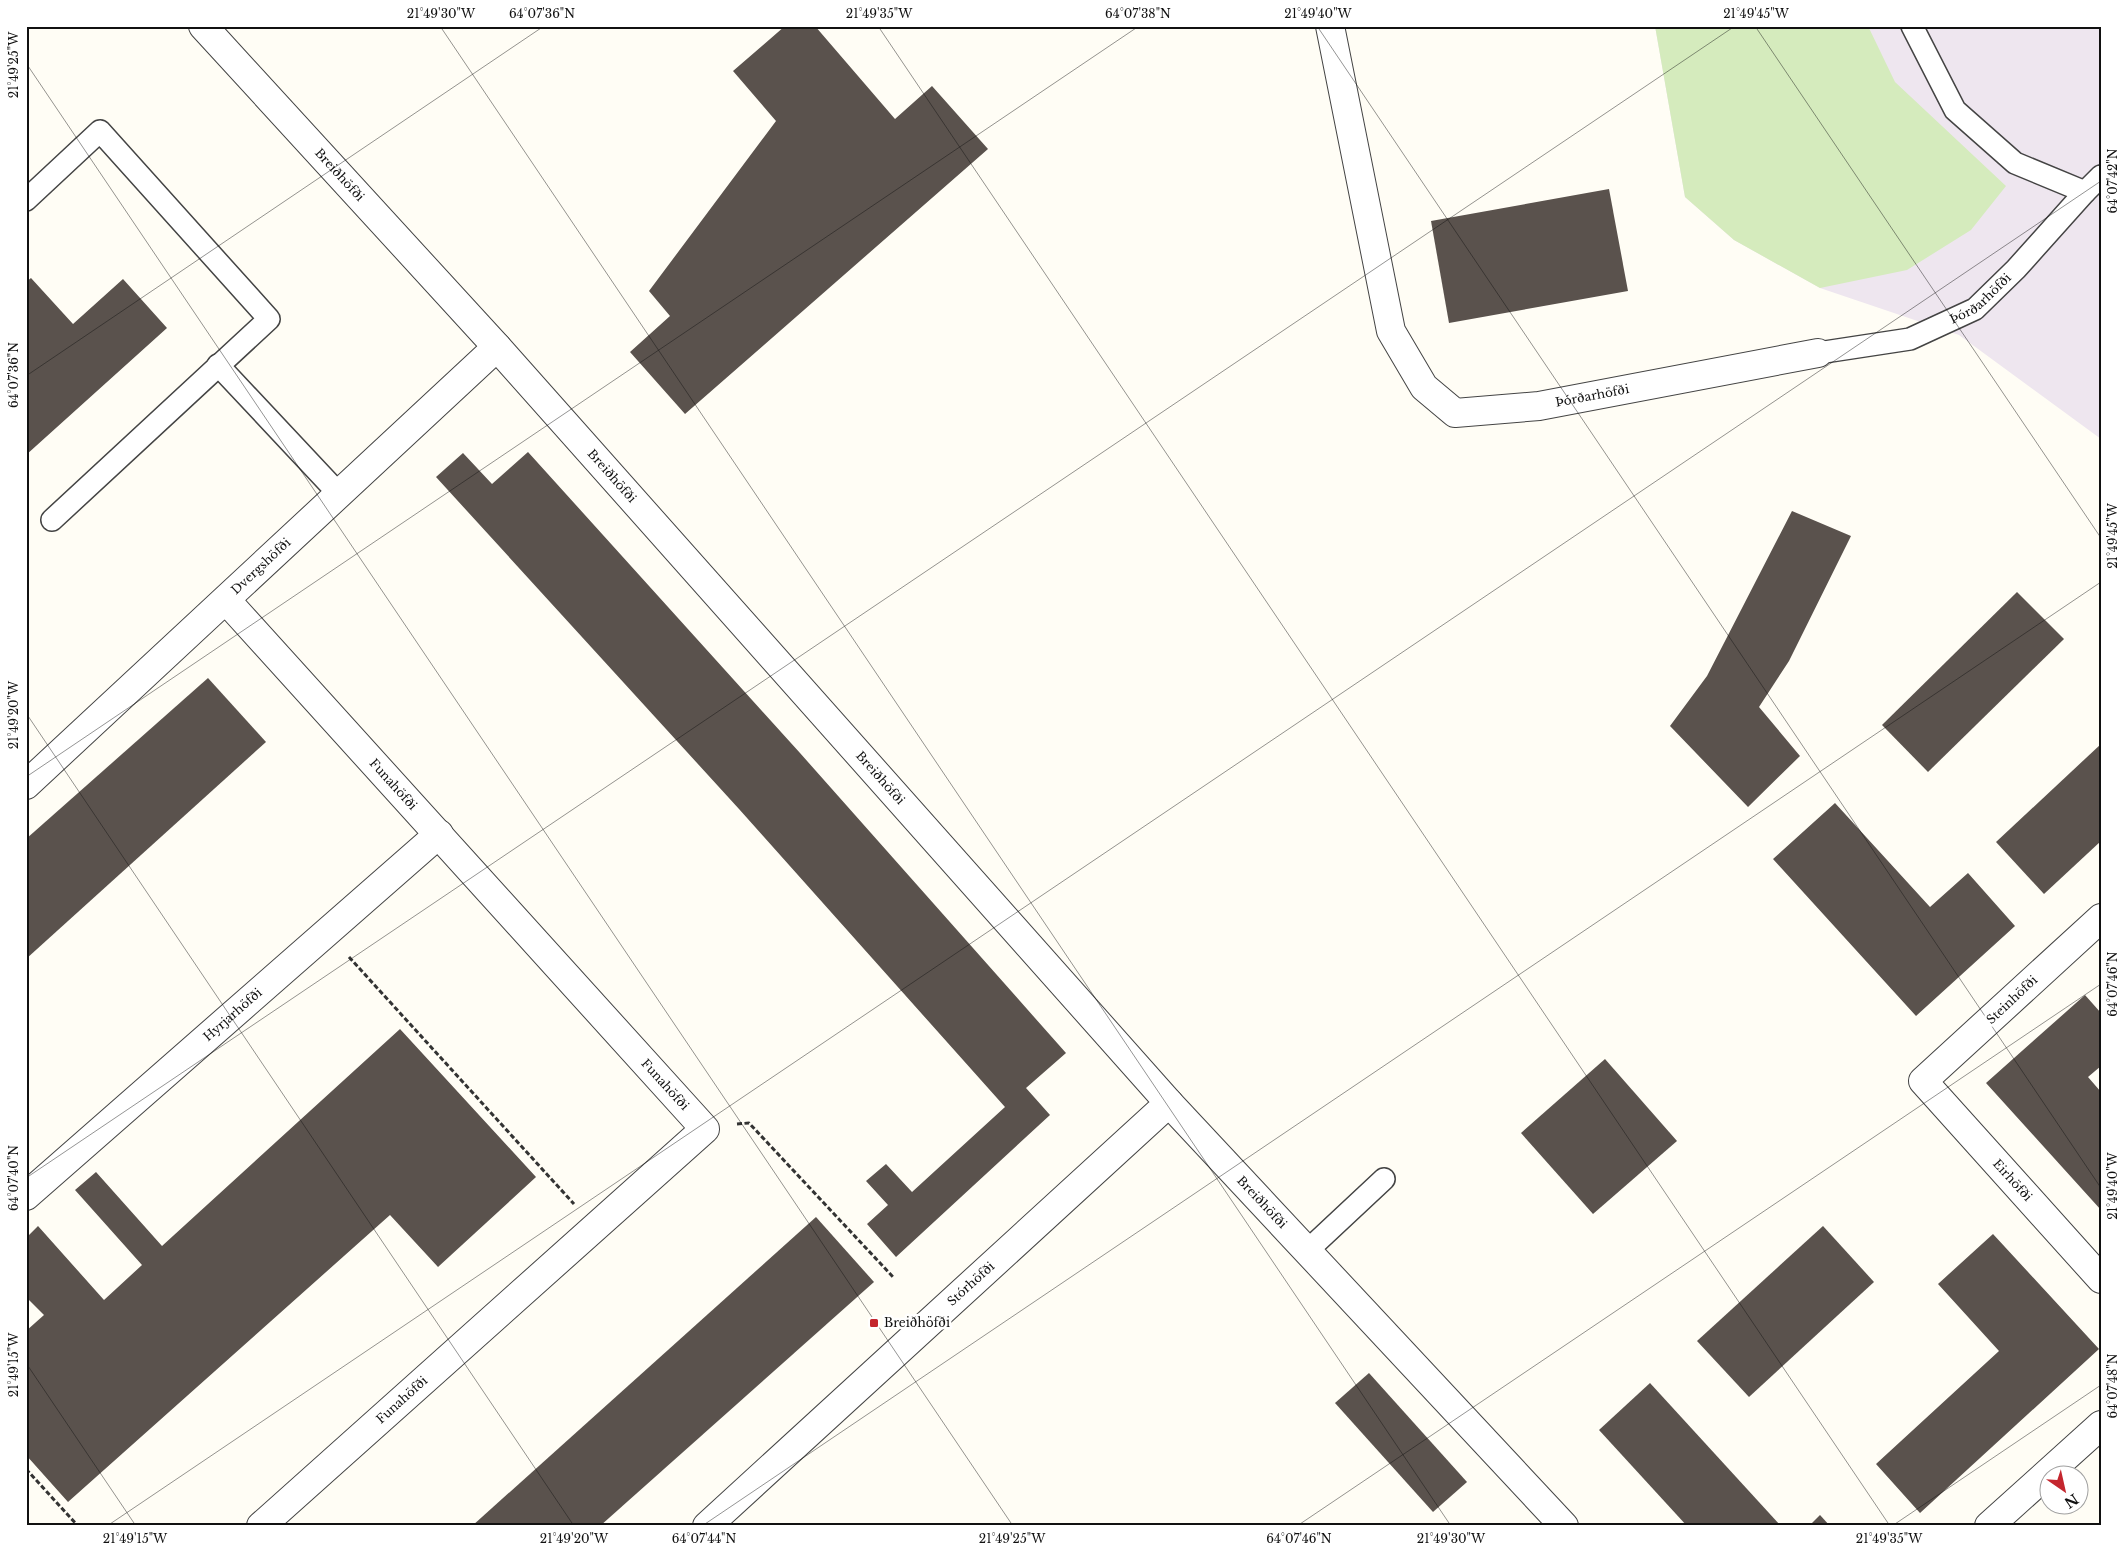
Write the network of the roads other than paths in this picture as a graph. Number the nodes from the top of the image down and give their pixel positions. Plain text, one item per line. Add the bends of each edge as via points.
1 (203, 26) edge
2 (1330, 26) edge
3 (1912, 26) edge
4 (2101, 176) edge
5 (2085, 192) junction
6 (26, 200) edge
7 (497, 348) junction
8 (1818, 353) joint
9 (218, 365) junction
10 (340, 494) junction
11 (52, 520) dead end
12 (226, 600) junction
13 (27, 784) edge
14 (439, 834) junction
15 (2101, 918) edge
16 (1923, 1081) joint
17 (1169, 1103) junction
18 (1384, 1179) dead end
19 (26, 1196) edge
20 (1307, 1251) junction
21 (2101, 1279) edge
22 (2101, 1425) edge
23 (261, 1526) edge
24 (707, 1526) edge
25 (1564, 1526) edge
26 (1989, 1526) edge

1 - 7 street, Breiðhöfði
2 - 8 street, Þórðarhöfði via 1391,331 1424,387 1455,413 1539,406
3 - 5 lane via 1955,110 2014,163
4 - 5 lane, Þórðarhöfði
5 - 8 lane, Þórðarhöfði via 1975,309 1910,339
6 - 9 lane via 100,131 270,319
7 - 10 street, Dvergshöfði
7 - 17 street, Breiðhöfði
9 - 10 lane
9 - 11 lane
10 - 12 street, Dvergshöfði
12 - 13 street, Dvergshöfði
12 - 14 street, Funahöfði
14 - 19 street, Hyrjarhöfði
14 - 23 street, Funahöfði via 704,1129
15 - 16 street, Steinhöfði
16 - 21 street, Eirhöfði
17 - 20 street, Breiðhöfði
17 - 24 street, Stórhöfði
18 - 20 lane
20 - 25 street, Breiðhöfði
22 - 26 street

